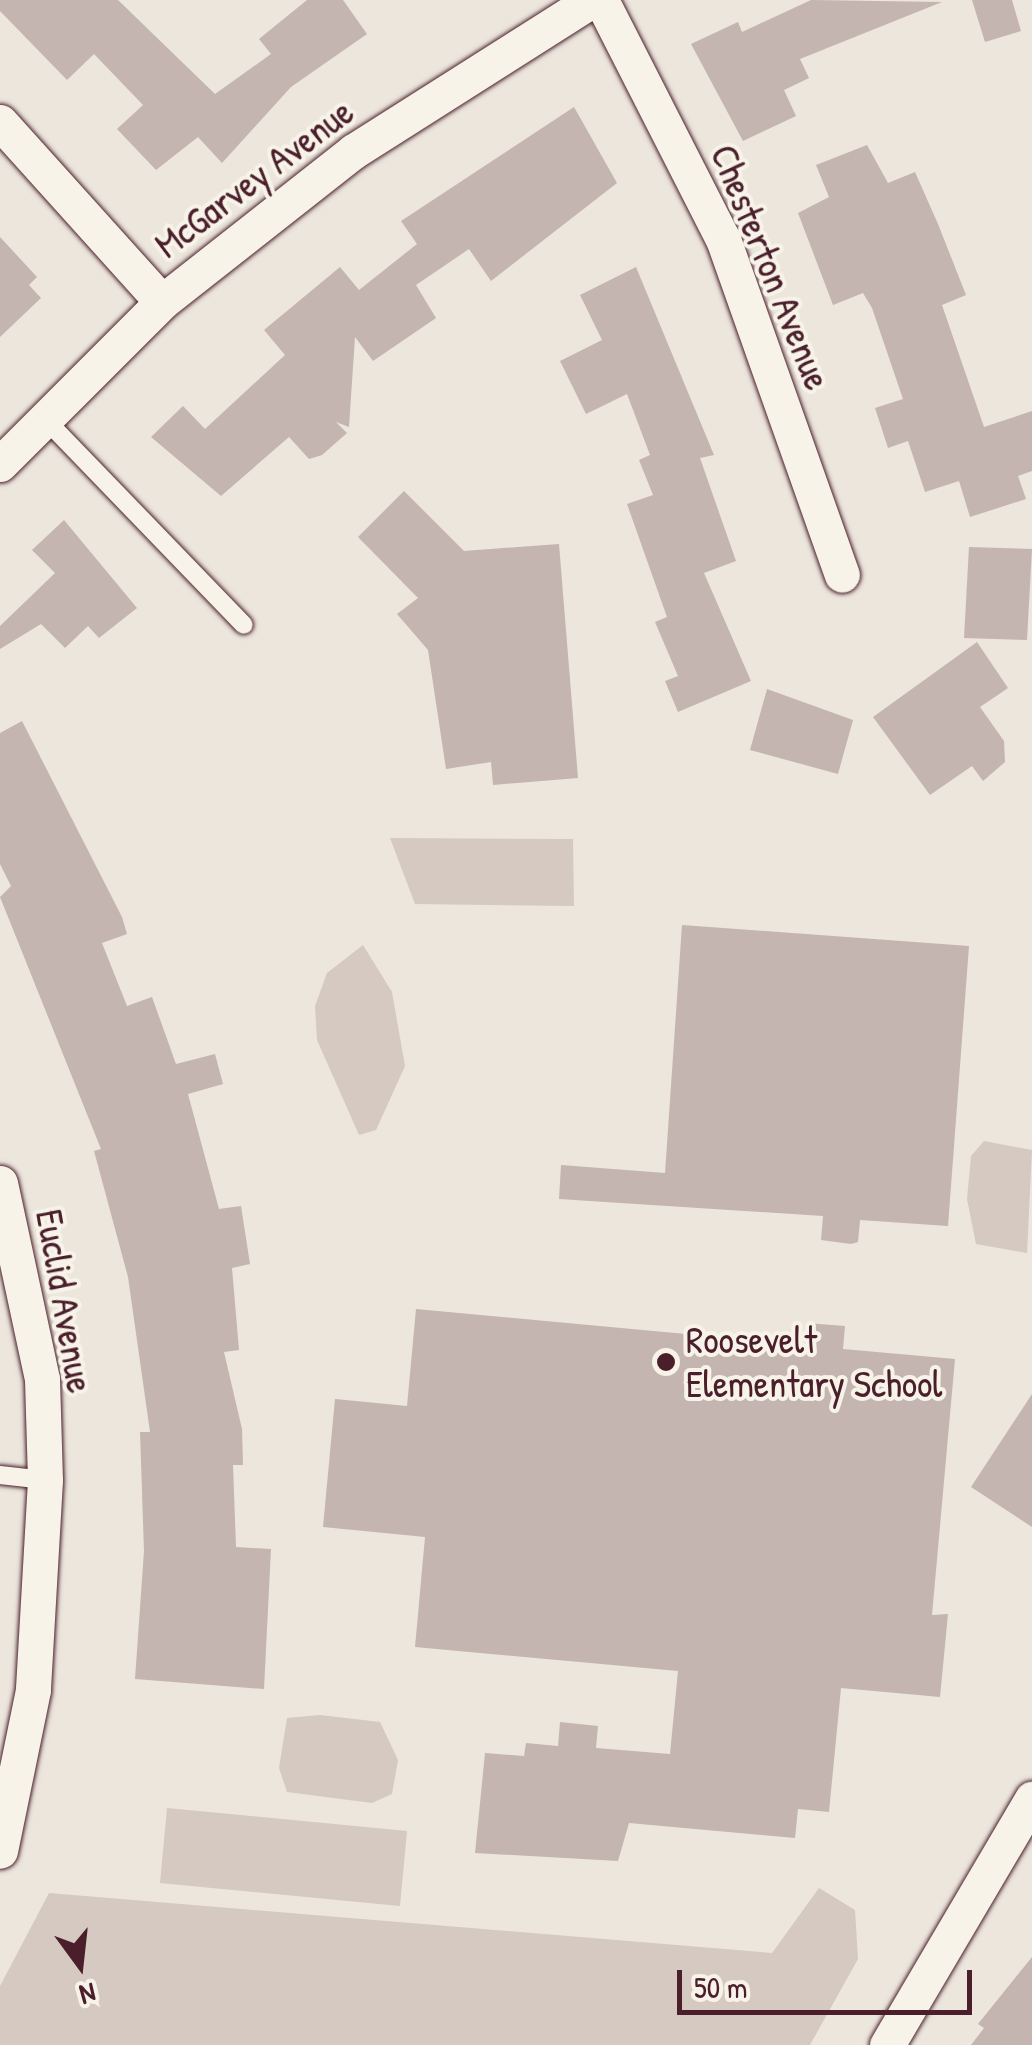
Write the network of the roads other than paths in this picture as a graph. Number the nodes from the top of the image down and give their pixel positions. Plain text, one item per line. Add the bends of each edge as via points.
1 (592, 0) edge
2 (601, 0) edge
3 (0, 122) edge
4 (162, 302) junction
5 (45, 420) junction
6 (0, 464) edge
7 (842, 575) dead end
8 (244, 625) dead end
9 (0, 1183) edge
10 (0, 1476) edge
11 (46, 1480) junction
12 (1028, 1818) edge
13 (0, 1851) edge
14 (888, 2045) edge

1 - 4 street, McGarvey Avenue via 354,151
2 - 7 street, Chesterton Avenue via 722,238
3 - 4 street
4 - 5 street, McGarvey Avenue
5 - 6 street, McGarvey Avenue
5 - 8 lane
9 - 11 street, Euclid Avenue via 42,1378
10 - 11 lane
11 - 13 street, Euclid Avenue via 32,1690
12 - 14 street

